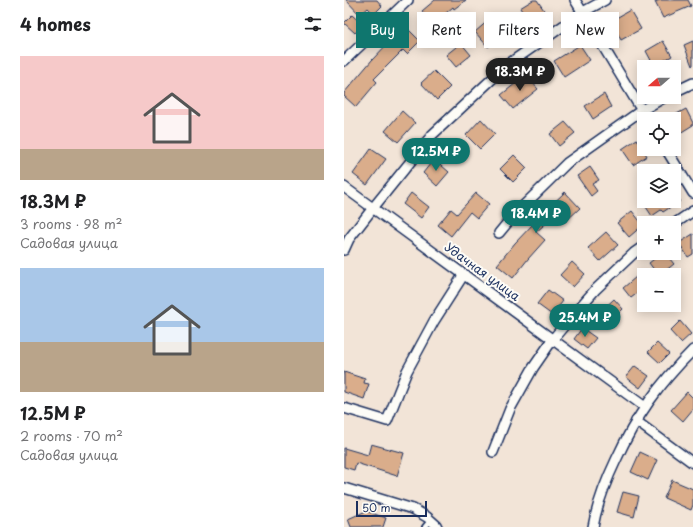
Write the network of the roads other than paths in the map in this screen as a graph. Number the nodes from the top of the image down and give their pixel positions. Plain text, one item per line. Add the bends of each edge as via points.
1 (408, 0) edge
2 (575, 0) edge
3 (605, 0) edge
4 (583, 12) joint
5 (561, 27) edge
6 (605, 48) edge
7 (344, 61) edge
8 (693, 82) edge
9 (681, 88) edge
10 (653, 104) edge
11 (642, 110) junction
12 (670, 156) edge
13 (344, 187) edge
14 (693, 193) edge
15 (373, 208) junction
16 (693, 211) edge
17 (681, 219) edge
18 (499, 233) dead end
19 (344, 250) edge
20 (637, 251) edge
21 (464, 274) junction
22 (553, 339) junction
23 (693, 350) edge
24 (645, 407) junction
25 (344, 408) edge
26 (636, 421) junction
27 (493, 452) dead end
28 (693, 463) edge
29 (344, 488) edge
30 (431, 525) edge
31 (593, 527) edge

1 - 7 street
2 - 4 street
3 - 4 street
5 - 15 street via 501,70 432,135
6 - 11 street
8 - 9 street
10 - 11 street
11 - 18 street via 567,163 512,216
12 - 14 street
13 - 15 street, Удачная улица
15 - 19 street via 349,239
15 - 21 street, Удачная улица
16 - 17 street
20 - 22 street via 596,290
21 - 22 street, Удачная улица
21 - 25 street via 410,365 387,421
22 - 24 street, Удачная улица
22 - 27 street via 510,409
23 - 24 street via 665,380
24 - 26 street
26 - 28 street
26 - 31 street via 607,479
29 - 30 street via 413,509

